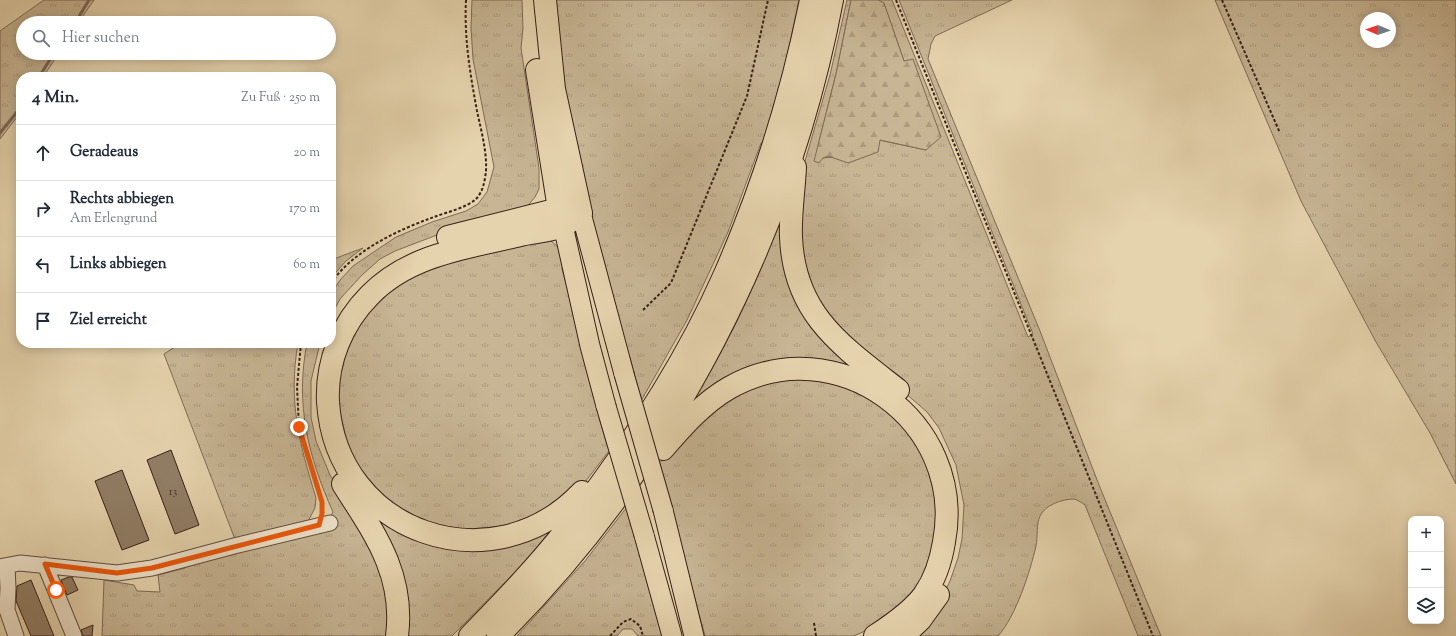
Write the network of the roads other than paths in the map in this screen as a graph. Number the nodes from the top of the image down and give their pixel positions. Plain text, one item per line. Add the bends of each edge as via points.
1 (529, 0) edge
2 (545, 0) edge
3 (811, 0) edge
4 (832, 0) edge
5 (796, 144) junction
6 (550, 163) junction
7 (581, 213) junction
8 (561, 217) junction
9 (516, 219) junction
10 (336, 319) edge
11 (323, 348) edge
12 (336, 348) edge
13 (336, 348) edge
14 (634, 470) junction
15 (606, 476) junction
16 (325, 524) road end
17 (45, 564) junction
18 (4, 566) edge
19 (16, 636) edge
20 (74, 636) edge
21 (398, 636) edge
22 (470, 636) edge
23 (498, 636) edge
24 (672, 636) edge
25 (694, 636) edge
26 (875, 636) edge
27 (903, 636) edge

1 - 6 highway
2 - 7 highway via 554,90
3 - 15 highway via 778,132 725,274 681,361
4 - 5 highway
5 - 14 highway via 762,237 719,332 672,414
5 - 27 highway via 791,235 794,268 804,295 815,316 835,339 926,416 944,447 957,488 959,526 953,562 934,602
6 - 8 highway
6 - 9 highway via 546,186 540,197
7 - 8 highway
7 - 25 main road, bridge via 663,510
8 - 9 highway
8 - 13 highway via 415,263 383,283 355,312
8 - 24 main road, bridge via 591,353
9 - 10 highway via 438,240 388,263 365,280 345,302
11 - 21 highway via 316,381 320,433 340,479 378,540 390,566 398,603
12 - 15 highway via 328,381 330,418 336,445 342,459 364,492 384,511 404,524 444,538 488,540 534,528 558,514 588,486
14 - 23 highway via 584,540
14 - 26 highway via 662,450 694,415 712,400 752,378 794,370 824,372 855,380 888,398 905,412 929,445 941,476 947,513 943,548 932,581 923,596
15 - 22 highway via 535,567
16 - 17 street via 152,568 117,573
17 - 18 street via 20,562
17 - 20 street
18 - 19 street via 8,588 7,610

